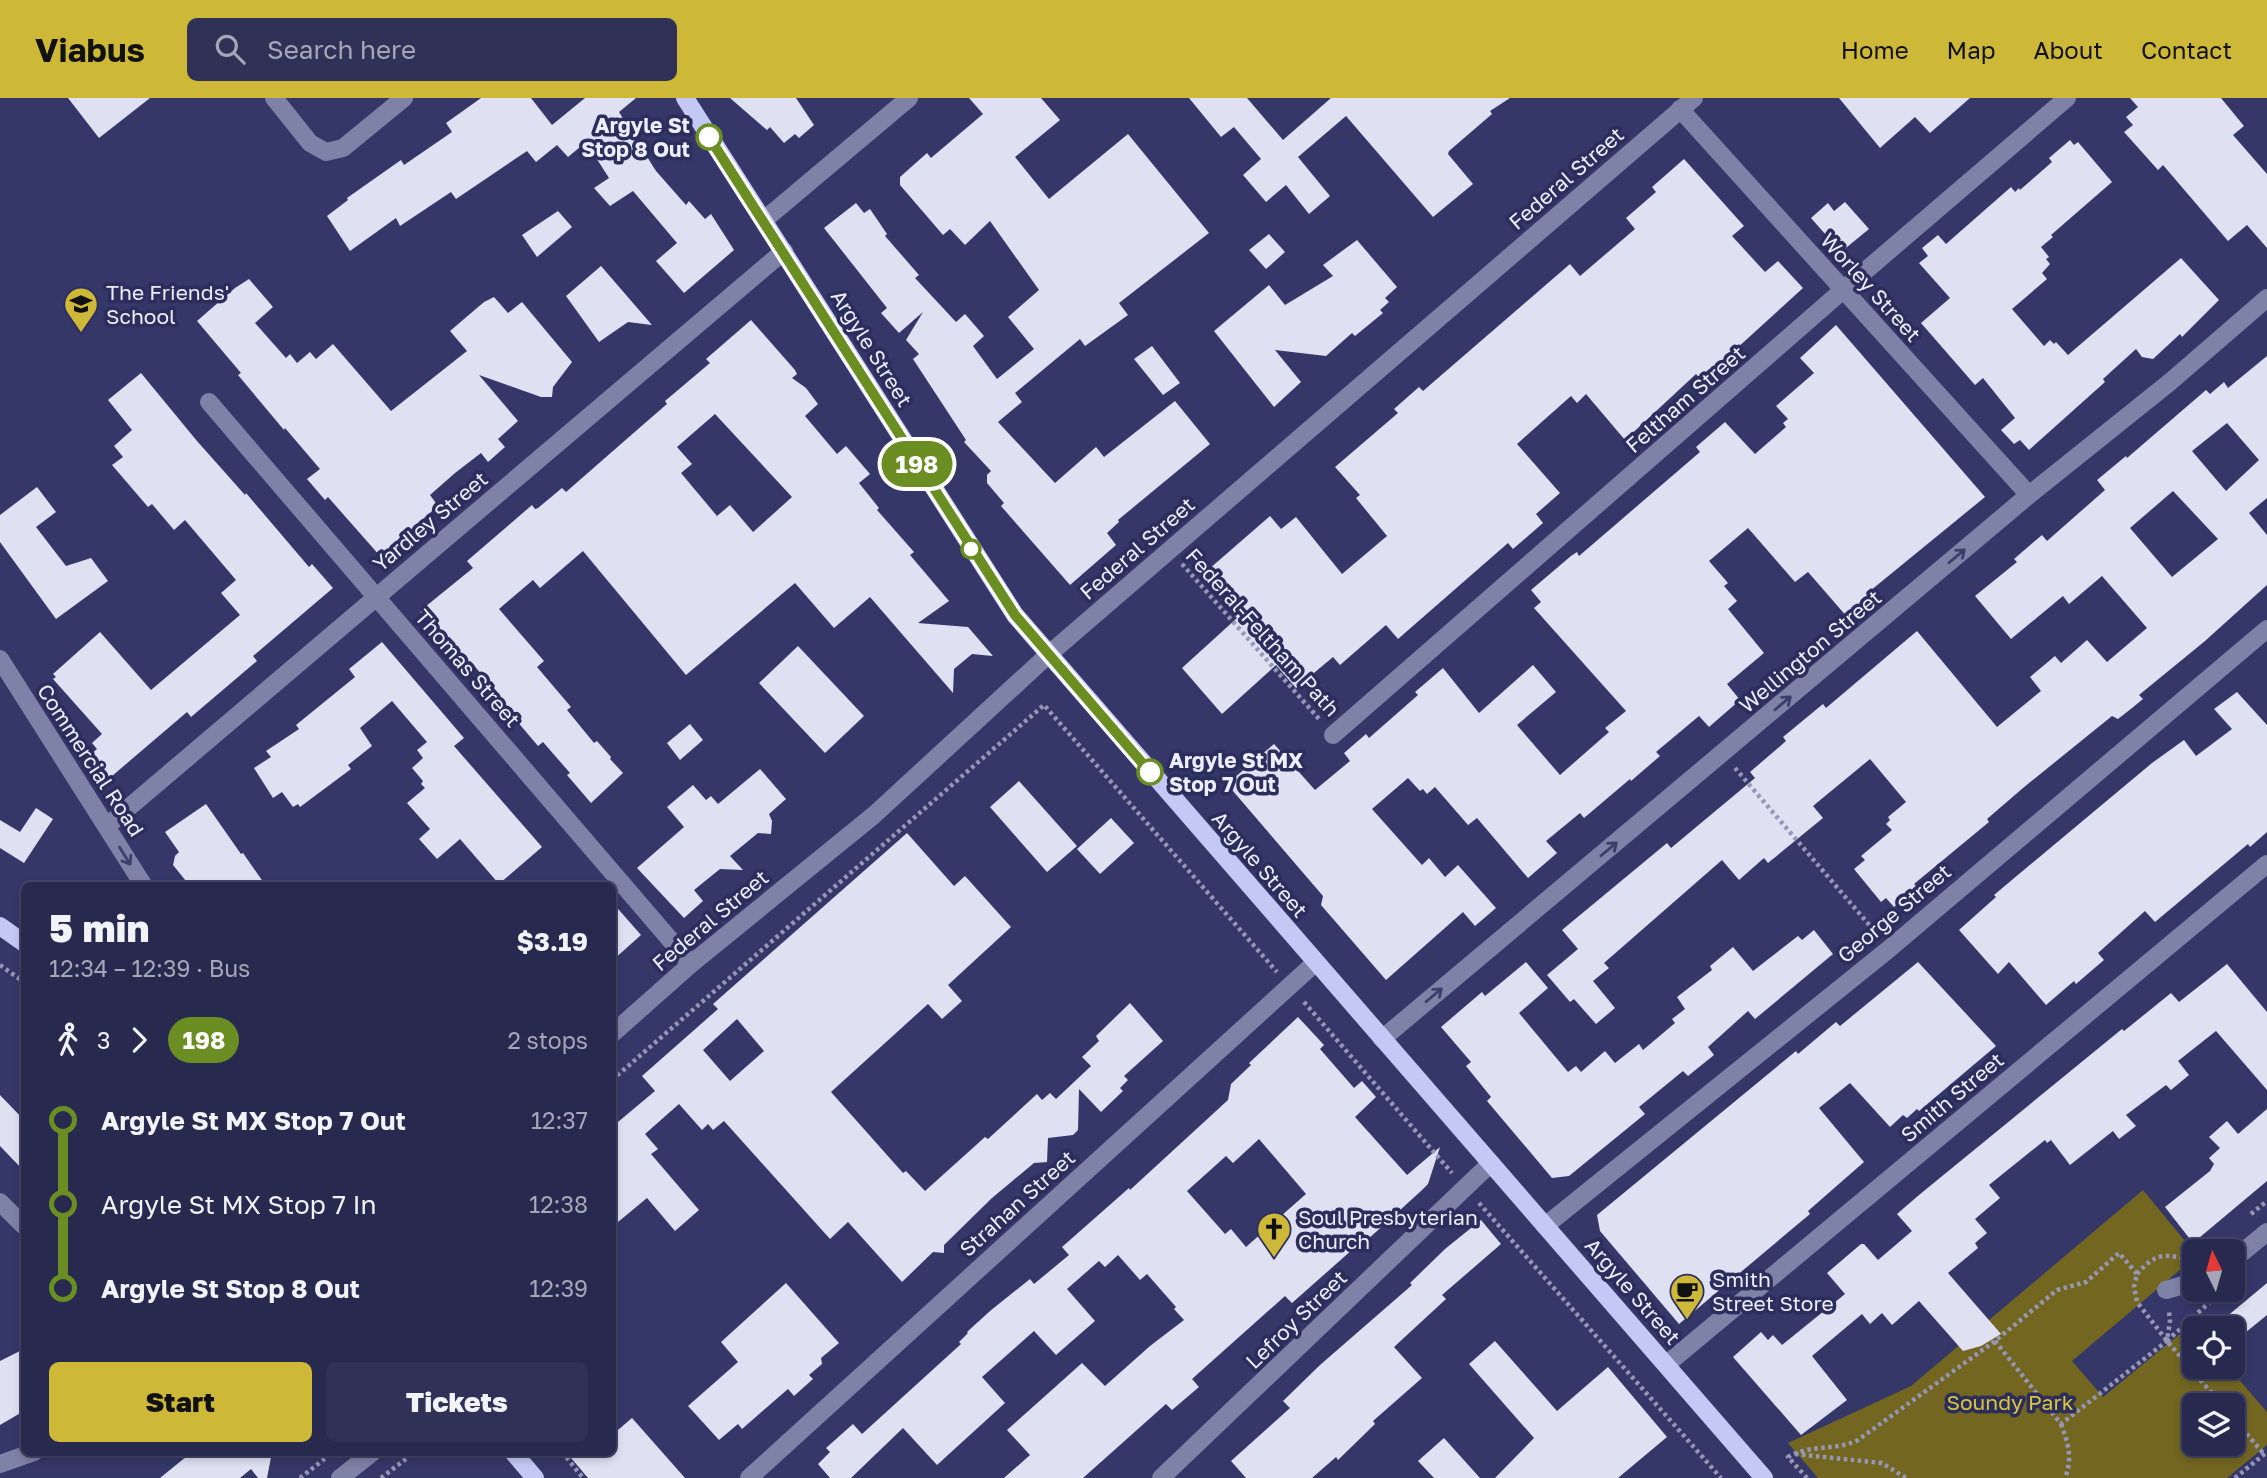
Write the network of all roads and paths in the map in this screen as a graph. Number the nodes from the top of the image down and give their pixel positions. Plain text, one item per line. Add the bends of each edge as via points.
1 (274, 98) edge
2 (404, 98) edge
3 (685, 98) edge
4 (909, 98) edge
5 (2067, 98) edge
6 (1687, 104) edge
7 (764, 220) junction
8 (784, 251) junction
9 (1843, 290) junction
10 (2267, 298) edge
11 (209, 402) dead end
12 (2029, 495) junction
13 (1170, 551) junction
14 (377, 596) junction
15 (2267, 629) edge
16 (1048, 655) junction
17 (0, 659) edge
18 (1333, 734) joint
19 (1723, 754) junction
20 (107, 826) junction
21 (2267, 864) edge
22 (142, 882) edge
23 (0, 926) edge
24 (21, 941) edge
25 (1889, 948) junction
26 (1315, 963) junction
27 (691, 964) junction
28 (0, 965) edge
29 (21, 980) edge
30 (1289, 985) junction
31 (616, 1030) edge
32 (1382, 1039) junction
33 (616, 1077) edge
34 (1491, 1163) junction
35 (1466, 1188) junction
36 (0, 1202) edge
37 (1505, 1211) dead end
38 (1494, 1221) junction
39 (21, 1223) edge
40 (1545, 1226) junction
41 (2267, 1233) edge
42 (2245, 1250) edge
43 (2182, 1256) edge
44 (2137, 1274) junction
45 (2182, 1285) edge
46 (2166, 1290) joint
47 (2210, 1302) edge
48 (1995, 1341) junction
49 (2167, 1341) junction
50 (1667, 1364) junction
51 (2212, 1393) edge
52 (2062, 1424) junction
53 (2245, 1431) edge
54 (2266, 1453) edge
55 (1794, 1454) junction
56 (23, 1456) edge
57 (328, 1456) edge
58 (368, 1456) edge
59 (410, 1456) edge
60 (516, 1456) edge
61 (565, 1456) edge
62 (0, 1464) edge
63 (300, 1478) edge
64 (340, 1478) edge
65 (381, 1478) edge
66 (535, 1478) edge
67 (583, 1478) edge
68 (749, 1478) edge
69 (1161, 1478) edge
70 (1721, 1478) edge
71 (1764, 1478) edge
72 (1807, 1478) edge
73 (1906, 1478) edge
74 (2065, 1478) edge
75 (2235, 1478) edge

1 - 2 street via 310,143 326,152 343,148
3 - 7 main road, Argyle Street
4 - 7 street
5 - 9 street, Feltham Street
6 - 9 street, Worley Street
6 - 13 street, Federal Street
7 - 8 main road, Argyle Street
8 - 14 street, Yardley Street
8 - 16 main road, Argyle Street via 977,558
9 - 12 street, Worley Street
9 - 18 street, Feltham Street
10 - 12 street, Wellington Street
11 - 14 street, Thomas Street
19 -> 12 street, Wellington Street
13 - 16 street, Federal Street
13 - 18 path, Federal-Feltham Path
14 - 20 street, Yardley Street
14 - 27 street, Thomas Street
15 - 25 street, George Street
16 - 26 main road, Argyle Street
16 - 27 street, Federal Street via 874,815
17 - 20 street, Commercial Road
19 - 25 path
32 -> 19 street, Wellington Street
20 -> 22 street, Commercial Road
21 - 50 street, Smith Street
23 - 24 main road
25 - 40 street, George Street
26 - 30 street, Strahan Street
26 - 32 main road, Argyle Street
27 - 31 street, Federal Street
28 - 29 path
30 - 33 path via 1045,705
30 - 35 path
30 - 68 street, Strahan Street
32 - 34 main road, Argyle Street
34 - 35 street, Lefroy Street
34 - 40 main road, Argyle Street
35 - 38 path
35 - 69 street, Lefroy Street
36 - 39 street
37 - 38 path
38 - 70 path
40 - 50 main road, Argyle Street
41 - 42 street
43 - 44 path via 2159,1256
44 - 48 path via 2119,1253 2086,1282 2057,1290
44 - 49 path via 2137,1301
45 - 46 street
46 - 49 path
47 - 49 path
48 - 52 path
48 - 55 path via 1857,1440
49 - 51 path
49 - 52 path
50 - 71 main road, Argyle Street
52 - 74 path via 2069,1447
53 - 54 path
54 - 75 path
55 - 72 path via 1788,1457
55 - 73 path via 1882,1463
56 - 62 street
57 - 63 path
58 - 64 street
59 - 65 path
60 - 66 main road
61 - 67 path

